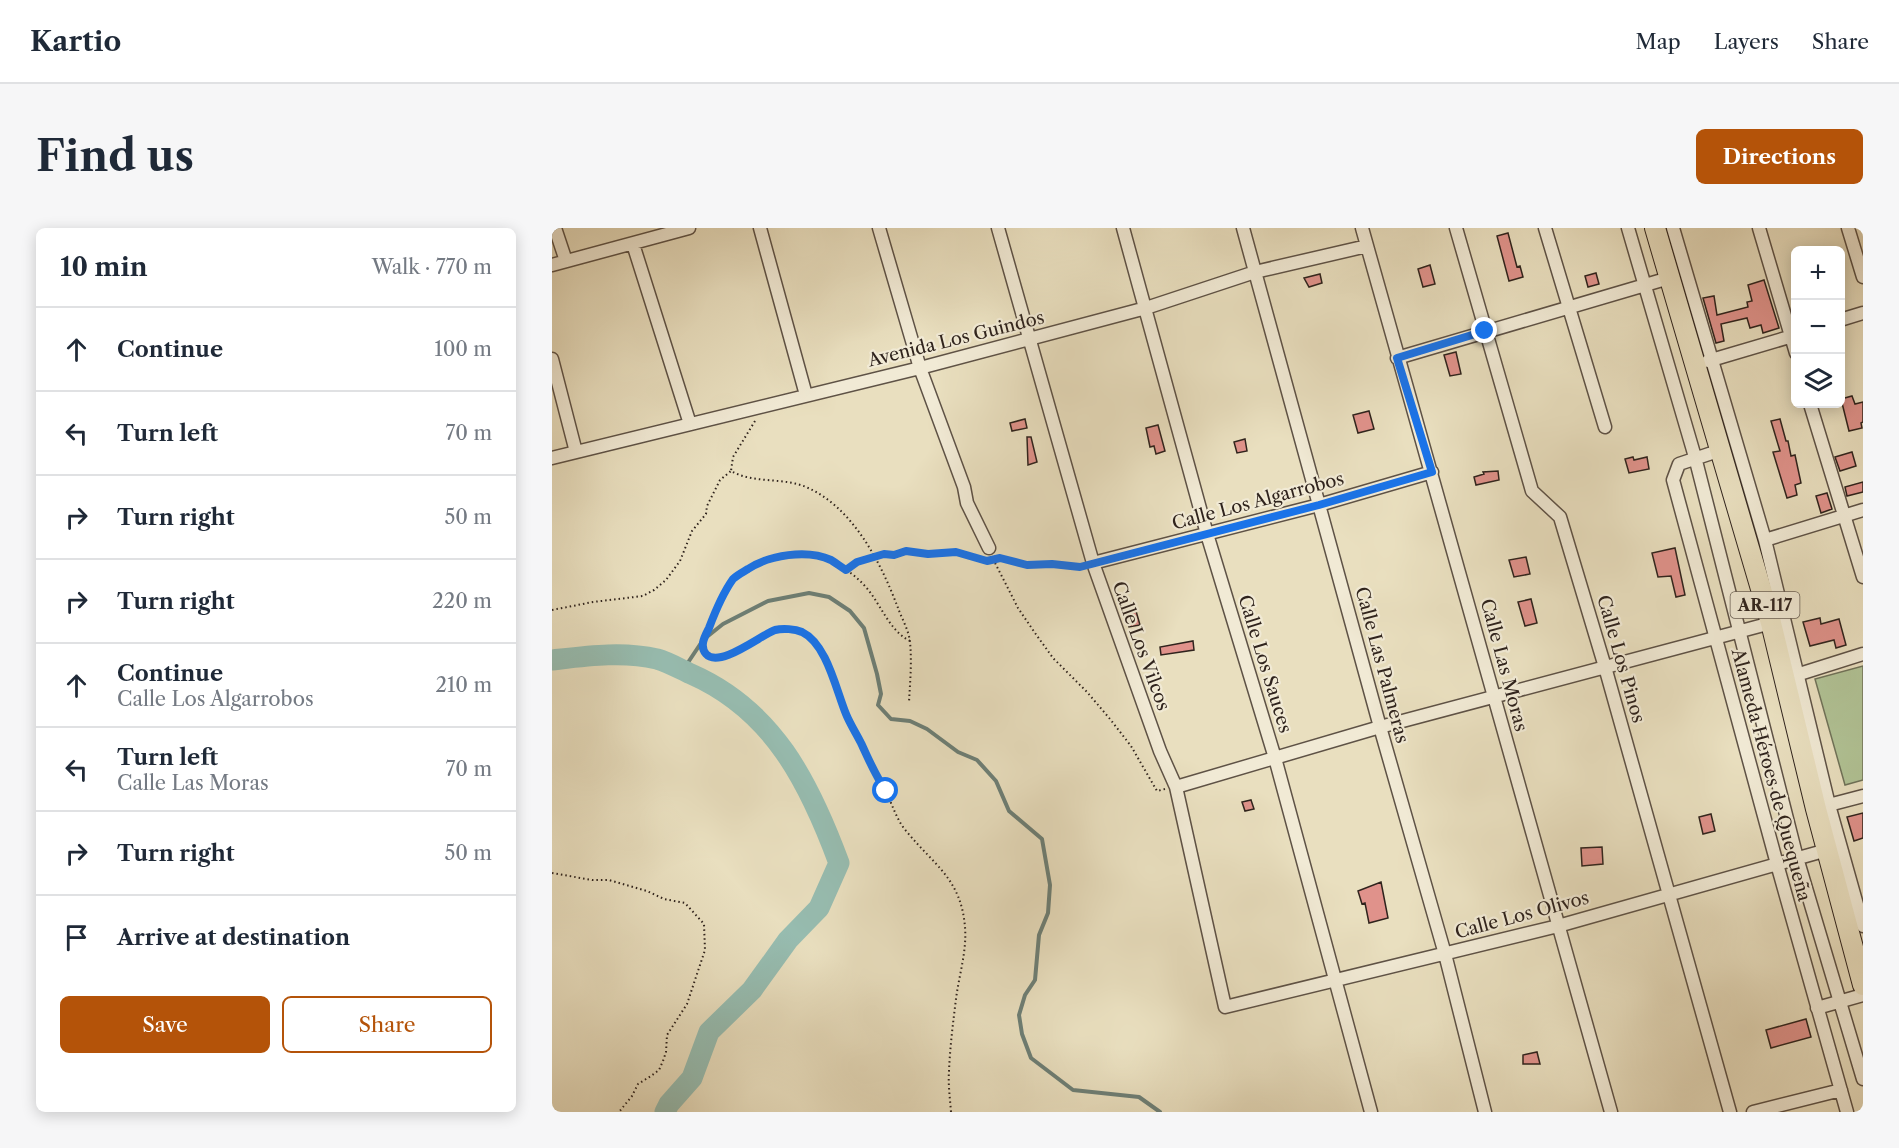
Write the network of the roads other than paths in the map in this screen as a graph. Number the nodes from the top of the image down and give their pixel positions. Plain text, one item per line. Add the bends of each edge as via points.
1 (555, 228) edge
2 (689, 228) edge
3 (760, 228) edge
4 (879, 228) edge
5 (998, 228) edge
6 (1123, 228) edge
7 (1243, 228) edge
8 (1362, 228) edge
9 (1456, 228) edge
10 (1545, 228) edge
11 (1628, 228) edge
12 (1655, 228) edge
13 (1672, 228) edge
14 (1759, 228) edge
15 (1848, 228) edge
16 (633, 244) junction
17 (1367, 246) junction
18 (566, 261) junction
19 (552, 265) edge
20 (1255, 272) junction
21 (1863, 277) edge
22 (1669, 278) junction
23 (1646, 285) junction
24 (1569, 307) junction
25 (1146, 308) junction
26 (1863, 313) edge
27 (1845, 318) edge
28 (1791, 329) edge
29 (1485, 331) junction
30 (1791, 336) edge
31 (1030, 339) junction
32 (1397, 358) junction
33 (552, 359) edge
34 (1704, 362) junction
35 (920, 368) junction
36 (806, 395) junction
37 (1811, 408) edge
38 (690, 424) junction
39 (1605, 428) dead end
40 (1721, 450) junction
41 (576, 452) junction
42 (1695, 457) junction
43 (552, 458) edge
44 (1432, 472) junction
45 (1319, 505) junction
46 (1863, 510) edge
47 (1844, 516) junction
48 (1207, 534) junction
49 (1765, 540) junction
50 (991, 553) road end
51 (1093, 563) junction
52 (1863, 577) edge
53 (1771, 623) junction
54 (1739, 632) junction
55 (1715, 639) junction
56 (1863, 654) edge
57 (1605, 667) junction
58 (1791, 677) junction
59 (1494, 697) junction
60 (1380, 727) junction
61 (1275, 758) junction
62 (1176, 787) junction
63 (1863, 796) edge
64 (1822, 807) junction
65 (1827, 850) junction
66 (1797, 858) junction
67 (1777, 864) junction
68 (1668, 894) junction
69 (1557, 926) junction
70 (1863, 926) edge
71 (1445, 954) junction
72 (1335, 980) junction
73 (1863, 985) edge
74 (1863, 995) edge
75 (1839, 1002) junction
76 (1225, 1007) joint
77 (1817, 1008) junction
78 (1863, 1079) edge
79 (1841, 1090) junction
80 (1371, 1112) edge
81 (1485, 1112) edge
82 (1611, 1112) edge
83 (1730, 1112) edge
84 (1753, 1112) edge
85 (1847, 1112) edge

1 - 18 street
2 - 16 street
3 - 36 street
4 - 35 street
5 - 31 street, Calle Los Vilcos
6 - 25 street, Calle Los Sauces
7 - 20 street, Calle Las Palmeras
8 - 17 street, Calle Las Moras
9 - 29 street, Calle Los Pinos
10 - 24 street
11 - 23 street
12 - 22 main road, AR-117
13 - 34 street
14 - 28 street
15 - 21 street
16 - 18 street
16 - 38 street
17 - 20 street, Avenida Los Guindos
17 - 32 street, Calle Las Moras
18 - 19 street
20 - 25 street, Avenida Los Guindos
20 - 45 street, Calle Las Palmeras
22 - 23 street
22 - 34 main road, AR-117
23 - 24 street
23 - 42 street
24 - 29 street
24 - 39 street
25 - 31 street, Avenida Los Guindos
25 - 48 street, Calle Los Sauces
26 - 27 street
29 - 32 street
29 - 57 street, Calle Los Pinos via 1532,491 1560,517
30 - 34 street
31 - 35 street, Avenida Los Guindos
31 - 51 street, Calle Los Vilcos
32 - 44 street, Calle Las Moras
33 - 41 street
34 - 40 main road, AR-117
34 - 49 street
35 - 36 street, Avenida Los Guindos
35 - 50 street via 967,504
36 - 38 street, Avenida Los Guindos
37 - 47 street
38 - 41 street, Avenida Los Guindos
40 - 42 street, Alameda Héroes de Quequeña
40 - 53 main road, AR-117
41 - 43 street, Avenida Los Guindos
42 - 54 street, Alameda Héroes de Quequeña
42 - 55 street, Alameda Héroes de Quequeña via 1678,464 1673,480
44 - 45 street, Calle Los Algarrobos
44 - 59 street, Calle Las Moras
45 - 48 street, Calle Los Algarrobos
45 - 60 street, Calle Las Palmeras
46 - 47 street
47 - 49 street
47 - 52 street
48 - 51 street, Calle Los Algarrobos
48 - 61 street, Calle Los Sauces
49 - 58 street
51 - 62 street, Calle Los Vilcos
53 - 54 street
53 - 58 main road, AR-117
54 - 55 street
54 - 66 street, Alameda Héroes de Quequeña
55 - 57 street
55 - 67 street, Alameda Héroes de Quequeña
56 - 58 street
57 - 59 street
57 - 68 street, Calle Los Pinos
58 - 64 main road, AR-117
59 - 60 street
59 - 69 street, Calle Las Moras
60 - 61 street
60 - 71 street, Calle Las Palmeras
61 - 62 street
61 - 72 street, Calle Los Sauces
62 - 76 street, Calle Los Vilcos
63 - 64 street
64 - 65 main road, AR-117
64 - 70 street
65 - 66 street, Calle Los Olivos
65 - 73 main road, AR-117
66 - 67 street, Calle Los Olivos
66 - 75 street, Alameda Héroes de Quequeña
67 - 68 street, Calle Los Olivos
67 - 77 street, Alameda Héroes de Quequeña
68 - 69 street, Calle Los Olivos
68 - 83 street, Calle Los Pinos
69 - 71 street, Calle Los Olivos
69 - 82 street, Calle Las Moras
71 - 72 street, Calle Los Olivos
71 - 81 street, Calle Las Palmeras
72 - 76 street, Calle Los Olivos
72 - 80 street, Calle Los Sauces
74 - 75 street
75 - 77 street
75 - 78 street, Alameda Héroes de Quequeña
77 - 79 street, Alameda Héroes de Quequeña
79 - 84 street
79 - 85 street, Alameda Héroes de Quequeña

